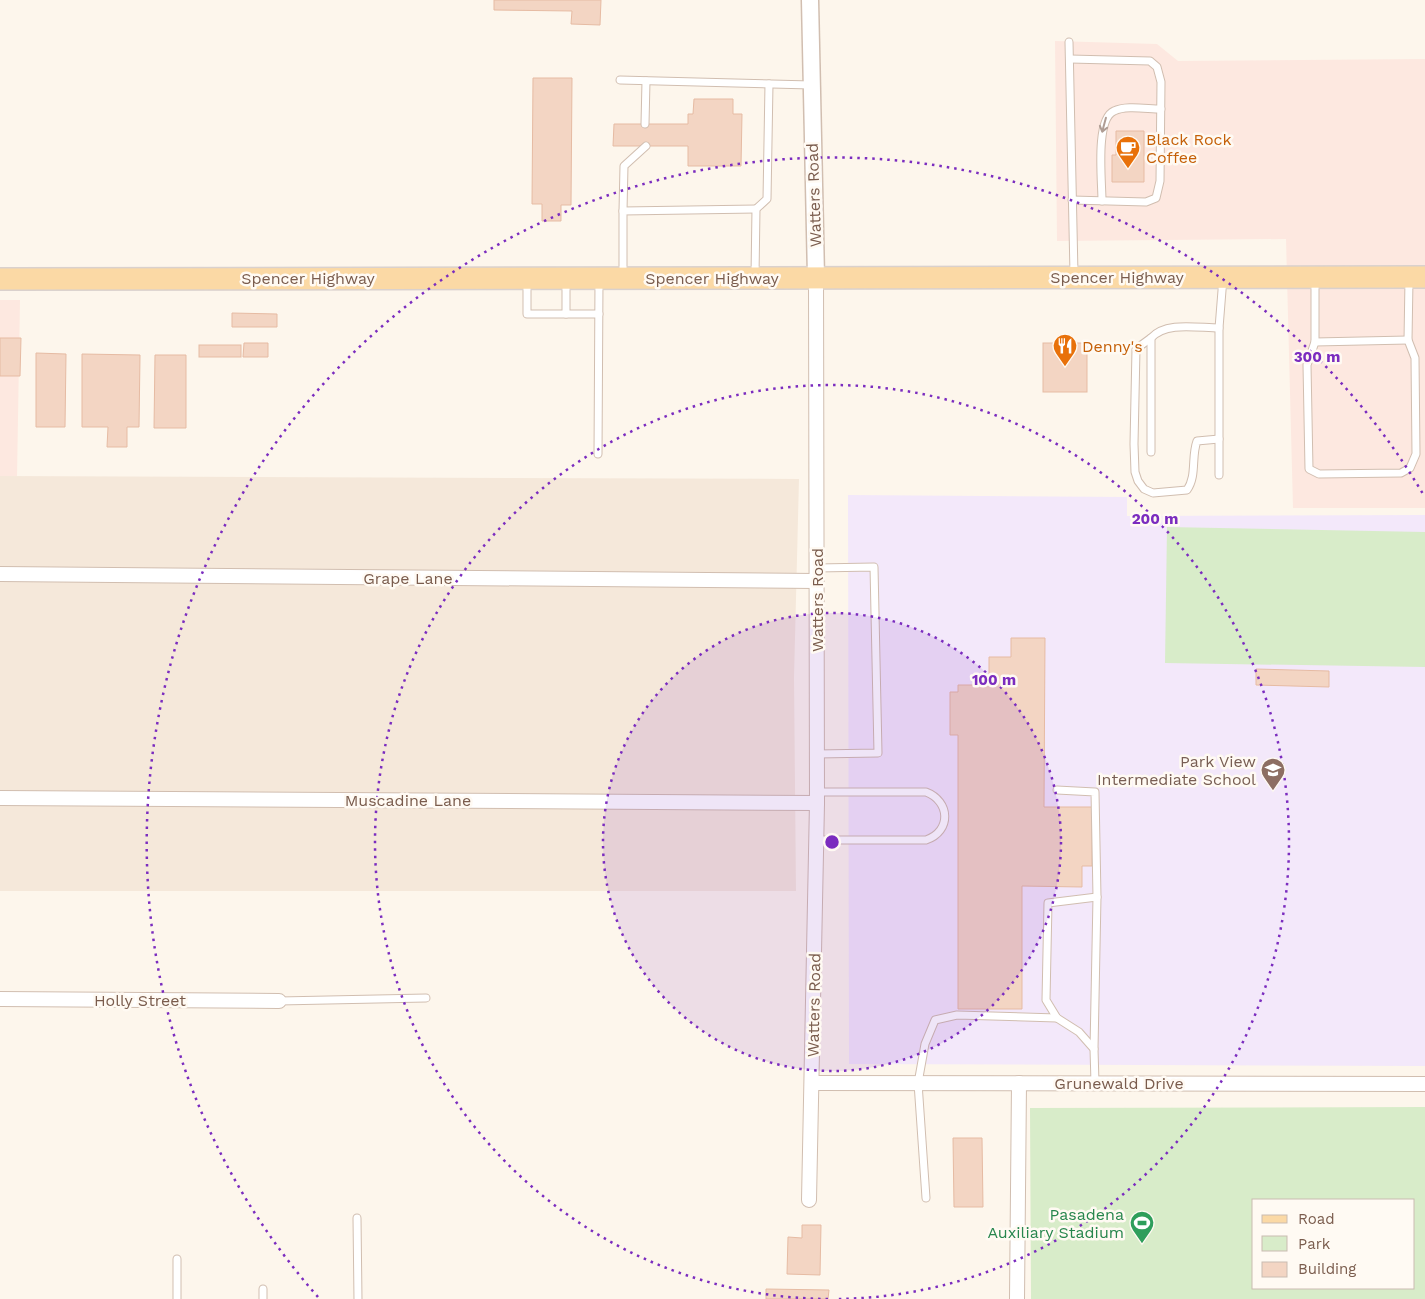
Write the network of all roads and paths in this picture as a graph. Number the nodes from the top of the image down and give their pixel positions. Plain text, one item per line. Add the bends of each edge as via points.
1 (810, 0) edge
2 (1069, 42) dead end
3 (1070, 59) junction
4 (620, 80) dead end
5 (646, 81) junction
6 (769, 84) junction
7 (811, 84) junction
8 (1161, 109) junction
9 (646, 124) dead end
10 (646, 146) dead end
11 (1072, 200) junction
12 (1102, 201) junction
13 (756, 209) junction
14 (623, 211) junction
15 (1074, 277) junction
16 (1224, 277) junction
17 (1315, 277) junction
18 (1417, 277) edge
19 (528, 278) junction
20 (566, 278) junction
21 (599, 278) junction
22 (623, 278) junction
23 (754, 278) junction
24 (816, 278) junction
25 (0, 279) edge
26 (566, 314) junction
27 (599, 314) junction
28 (1219, 328) junction
29 (1151, 338) junction
30 (1408, 340) junction
31 (1315, 342) junction
32 (1219, 439) junction
33 (1151, 452) dead end
34 (598, 454) dead end
35 (1219, 475) dead end
36 (0, 574) edge
37 (816, 575) junction
38 (817, 754) junction
39 (1058, 790) dead end
40 (0, 798) edge
41 (817, 798) junction
42 (816, 840) junction
43 (1097, 897) junction
44 (426, 998) dead end
45 (0, 999) edge
46 (279, 1001) joint
47 (1057, 1018) junction
48 (1094, 1050) junction
49 (813, 1083) junction
50 (918, 1083) junction
51 (1019, 1083) junction
52 (1095, 1083) junction
53 (1425, 1084) edge
54 (926, 1198) dead end
55 (809, 1200) dead end
56 (357, 1218) dead end
57 (177, 1260) dead end
58 (263, 1289) dead end
59 (177, 1299) edge
60 (263, 1299) edge
61 (358, 1299) edge
62 (1017, 1299) edge

1 - 7 street, Watters Road
2 - 3 lane
3 - 8 lane via 1150,61 1157,67 1162,82
3 - 11 lane
4 - 5 lane
5 - 6 lane
5 - 9 lane
6 - 7 lane
6 - 13 lane via 767,199
7 - 24 street, Watters Road
8 -> 12 lane via 1120,109 1108,115 1102,134
8 - 12 lane via 1160,181 1156,198 1146,202
10 - 14 lane via 624,166
11 - 12 lane
11 - 15 lane
13 - 14 lane
13 - 23 lane
14 - 22 lane
15 - 16 main road, Spencer Highway
15 - 24 main road, Spencer Highway
16 - 17 main road, Spencer Highway
16 - 28 lane
17 - 18 main road, Spencer Highway
17 - 31 lane
18 - 30 lane
19 - 20 main road, Spencer Highway
19 - 25 main road, Spencer Highway
19 - 26 lane via 527,314
20 - 21 main road, Spencer Highway
20 - 26 lane
21 - 22 main road, Spencer Highway
21 - 27 lane
22 - 23 main road, Spencer Highway
23 - 24 main road, Spencer Highway
24 - 37 street, Watters Road
26 - 27 lane
27 - 34 lane
28 - 29 lane via 1169,328 1157,331
28 - 32 lane
29 - 32 lane via 1136,349 1134,444 1138,481 1152,493 1187,490 1192,483 1193,452 1198,441
29 - 33 lane
30 - 31 lane
30 - 31 lane via 1415,358 1416,454 1410,468 1401,474 1319,474 1309,469 1308,365
32 - 35 lane
36 - 37 street, Grape Lane
37 - 38 street, Watters Road
37 - 38 lane via 874,567 878,754
38 - 41 street, Watters Road
39 - 43 lane via 1095,792
40 - 41 street, Muscadine Lane
41 - 42 street, Watters Road
41 - 42 lane via 926,792 939,799 945,820 939,833 926,840
42 - 49 street, Watters Road
43 - 47 lane via 1048,903 1046,1000
43 - 48 lane
44 - 46 lane
45 - 46 street, Holly Street
47 - 48 lane via 1079,1032
47 - 50 lane via 957,1015 935,1020 925,1044
48 - 52 lane
49 - 50 street, Grunewald Drive
49 - 55 street, Watters Road
50 - 51 street, Grunewald Drive
50 - 54 lane
51 - 52 street, Grunewald Drive
51 - 62 street
52 - 53 street, Grunewald Drive
56 - 61 lane
57 - 59 lane
58 - 60 lane

